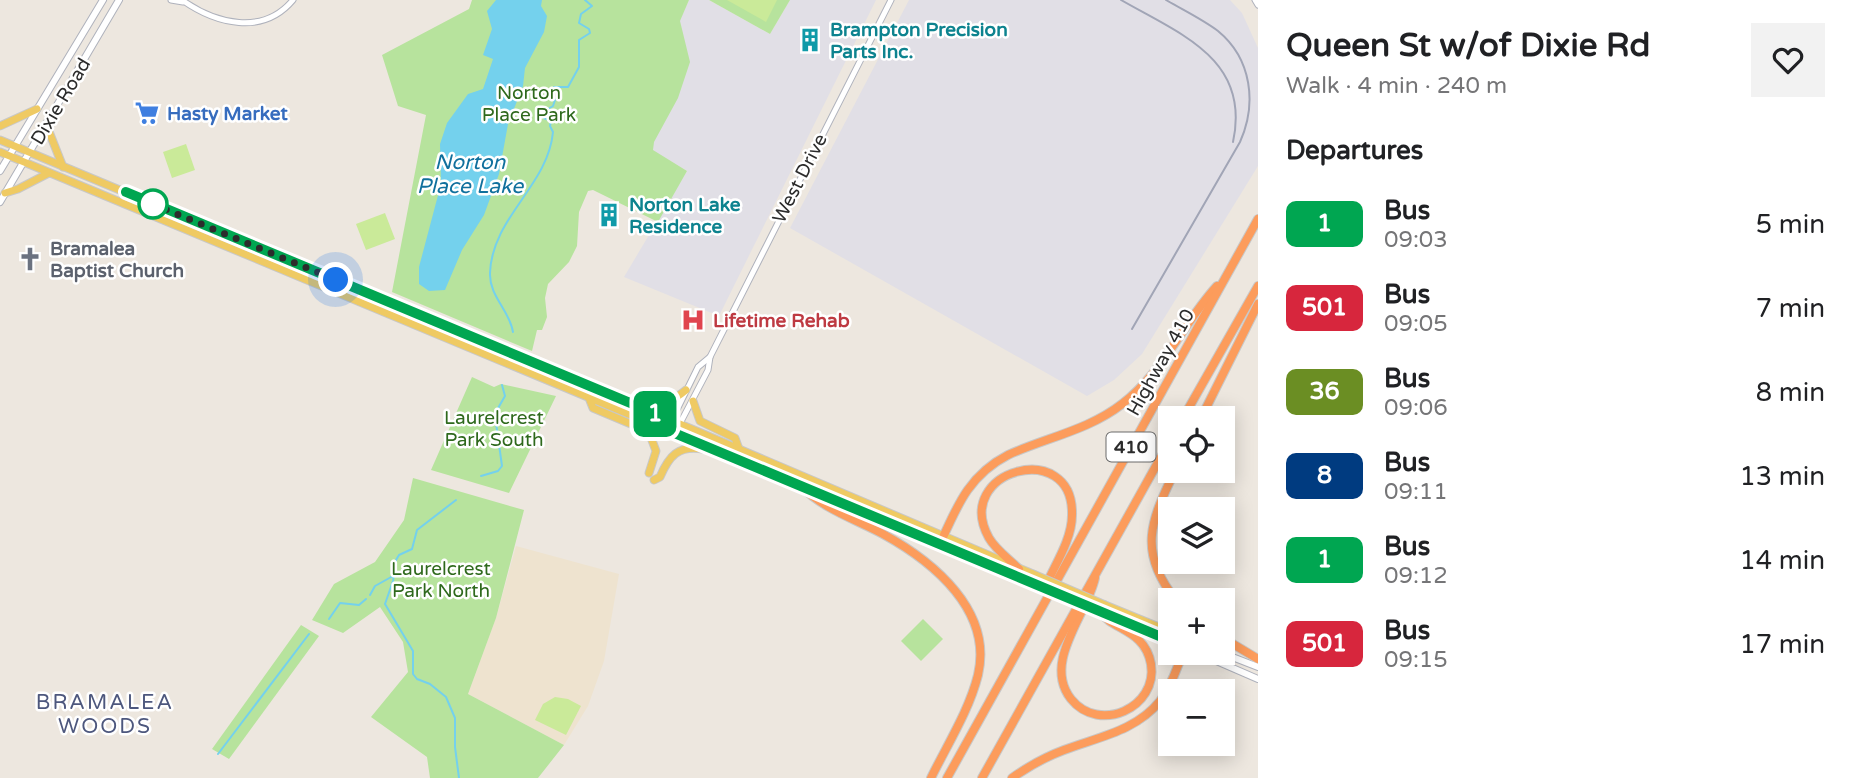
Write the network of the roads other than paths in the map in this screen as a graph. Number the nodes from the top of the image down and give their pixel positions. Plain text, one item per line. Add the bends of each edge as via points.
1 (103, 0) edge
2 (119, 0) edge
3 (171, 0) edge
4 (293, 0) edge
5 (891, 0) edge
6 (1255, 0) edge
7 (183, 1) edge
8 (1258, 5) edge
9 (37, 109) junction
10 (46, 124) junction
11 (0, 126) edge
12 (0, 140) edge
13 (15, 146) junction
14 (0, 152) edge
15 (29, 152) junction
16 (9, 156) junction
17 (24, 162) junction
18 (63, 167) junction
19 (0, 171) edge
20 (49, 173) junction
21 (5, 193) junction
22 (0, 202) edge
23 (1258, 219) edge
24 (296, 276) junction
25 (326, 276) junction
26 (1226, 276) junction
27 (1258, 286) edge
28 (1258, 304) edge
29 (710, 356) junction
30 (686, 390) junction
31 (589, 398) junction
32 (693, 401) junction
33 (1189, 406) edge
34 (1207, 406) edge
35 (640, 407) junction
36 (671, 420) junction
37 (680, 424) junction
38 (671, 432) junction
39 (739, 449) junction
40 (716, 450) junction
41 (1158, 462) edge
42 (1169, 483) edge
43 (800, 485) junction
44 (942, 540) junction
45 (1098, 568) junction
46 (1019, 569) junction
47 (1031, 578) junction
48 (1168, 588) edge
49 (1103, 608) junction
50 (1035, 617) junction
51 (1158, 627) edge
52 (1158, 635) edge
53 (1235, 645) edge
54 (1235, 658) edge
55 (1258, 659) edge
56 (1178, 665) edge
57 (1226, 665) edge
58 (1258, 667) edge
59 (1258, 679) edge
60 (931, 778) edge
61 (947, 778) edge
62 (982, 778) edge
63 (1012, 778) edge

1 - 9 main road, Dixie Road
2 - 10 main road, Dixie Road
3 - 7 street
4 - 7 street via 264,21 244,24 227,22
5 - 29 street, West Drive
6 - 8 street
9 - 11 main road
9 - 13 main road, Dixie Road
10 - 15 main road, Dixie Road
10 - 18 main road
12 - 13 main road
13 - 15 main road
13 - 16 main road, Dixie Road
14 - 16 main road
15 - 17 main road, Dixie Road
15 - 18 main road
16 - 17 main road
16 - 19 main road, Dixie Road
17 - 20 main road
17 - 21 main road, Dixie Road
18 - 25 main road
20 - 21 main road
20 - 24 main road
21 - 22 main road, Dixie Road
23 - 26 highway, Highway 410 / 410
24 - 25 main road via 275,261 320,278
24 - 31 main road
25 - 35 main road
26 - 44 highway via 1132,396 1094,420 986,468 968,487
26 - 50 highway, Highway 410 / 410
27 - 33 highway
28 - 34 highway
29 - 30 street, West Drive
29 - 32 street, West Drive
30 - 35 main road via 657,407
30 - 36 street, West Drive
31 - 38 main road
31 - 40 main road via 593,408 650,435 656,451 651,476 660,477 670,457 689,447
32 - 37 street, West Drive
32 - 39 main road via 700,421 735,438
35 - 36 main road
36 - 37 main road
36 - 38 street, West Drive
37 - 38 street, West Drive
37 - 39 main road
38 - 40 main road
39 - 44 main road
40 - 43 main road
41 - 45 highway, 410
42 - 48 highway via 1155,513 1152,536 1154,563
43 - 44 main road
43 - 60 highway via 815,500 920,558 972,616 980,645 978,674
44 - 46 main road
44 - 47 main road
45 - 49 highway via 1066,648 1062,673 1065,690 1076,704 1090,713 1112,715 1139,701 1152,667 1139,641 1105,618
45 - 62 highway, 410
46 - 47 main road
46 - 50 highway via 990,540 983,508 1000,479 1013,471 1037,469 1063,484 1072,502 1072,515 1066,542
47 - 49 main road, bridge
49 - 51 main road
49 - 52 main road
50 - 61 highway, Highway 410 / 410
53 - 55 highway
54 - 58 main road
56 - 63 highway via 1161,700 1145,717 1046,757
57 - 59 main road

